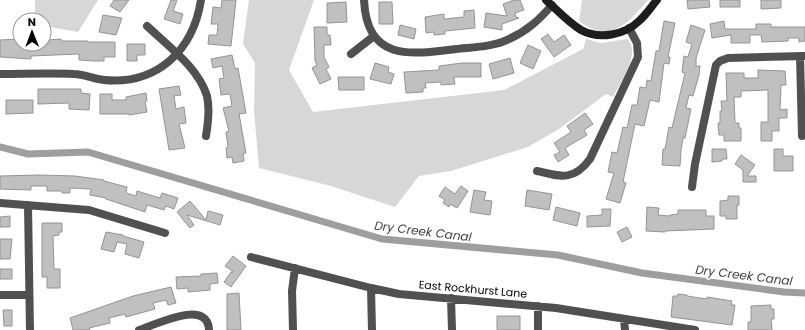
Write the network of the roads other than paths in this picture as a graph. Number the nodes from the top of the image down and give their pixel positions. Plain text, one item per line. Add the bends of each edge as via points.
1 (201, 0) edge
2 (364, 0) edge
3 (657, 0) edge
4 (549, 3) edge
5 (147, 26) dead end
6 (629, 28) junction
7 (374, 36) junction
8 (351, 54) dead end
9 (177, 55) junction
10 (803, 56) edge
11 (0, 74) edge
12 (206, 136) dead end
13 (802, 136) dead end
14 (537, 171) dead end
15 (692, 187) dead end
16 (0, 203) edge
17 (28, 204) junction
18 (165, 233) dead end
19 (251, 257) dead end
20 (295, 268) junction
21 (371, 288) junction
22 (0, 295) edge
23 (28, 295) junction
24 (451, 298) junction
25 (538, 306) junction
26 (624, 320) junction
27 (30, 330) edge
28 (139, 330) edge
29 (209, 330) edge
30 (293, 330) edge
31 (372, 330) edge
32 (452, 330) edge
33 (538, 330) edge
34 (624, 330) edge
35 (695, 330) edge

1 - 9 street via 196,22
2 - 7 street via 368,26
3 - 6 street via 638,22
4 - 6 street via 573,24 592,34 612,34
4 - 7 street via 531,28 509,40 487,46 418,54 401,53 386,46
5 - 9 street
6 - 14 street via 637,43 638,57 590,159 580,171 569,175 558,176
7 - 8 street
9 - 11 street via 157,70 138,78 122,80 102,80 74,74
9 - 12 street via 196,74 207,96 209,119
10 - 13 street
10 - 15 street via 728,58 716,65
16 - 17 street
17 - 18 street via 90,210
17 - 23 street
19 - 20 street, East Rockhurst Lane
20 - 21 street, East Rockhurst Lane
20 - 30 street via 292,291
21 - 24 street, East Rockhurst Lane via 399,294
21 - 31 street
22 - 23 street
23 - 27 street
24 - 25 street, East Rockhurst Lane
24 - 32 street
25 - 26 street, East Rockhurst Lane
25 - 33 street
26 - 34 street
26 - 35 street, East Rockhurst Lane
28 - 29 street via 190,313 203,316

